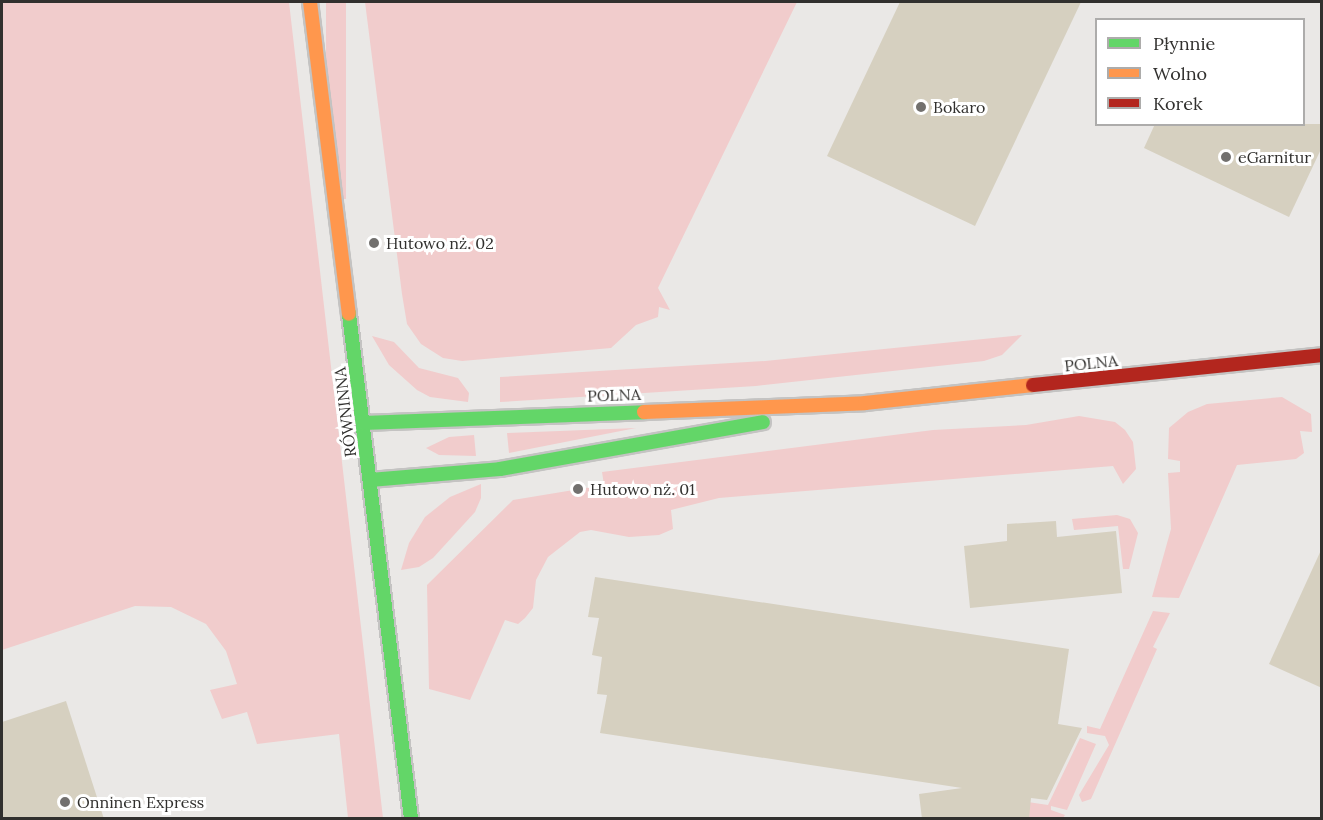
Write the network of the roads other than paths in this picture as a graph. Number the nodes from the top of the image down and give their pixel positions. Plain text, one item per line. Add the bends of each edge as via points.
1 (310, 2) edge
2 (1322, 355) edge
3 (865, 403) junction
4 (364, 423) junction
5 (370, 480) junction
6 (411, 819) edge

1 - 4 street, RÓWNINNA
2 - 3 street, POLNA
3 - 4 street, POLNA
3 - 5 street, POLNA via 500,469
4 - 5 street, RÓWNINNA
5 - 6 street, RÓWNINNA

